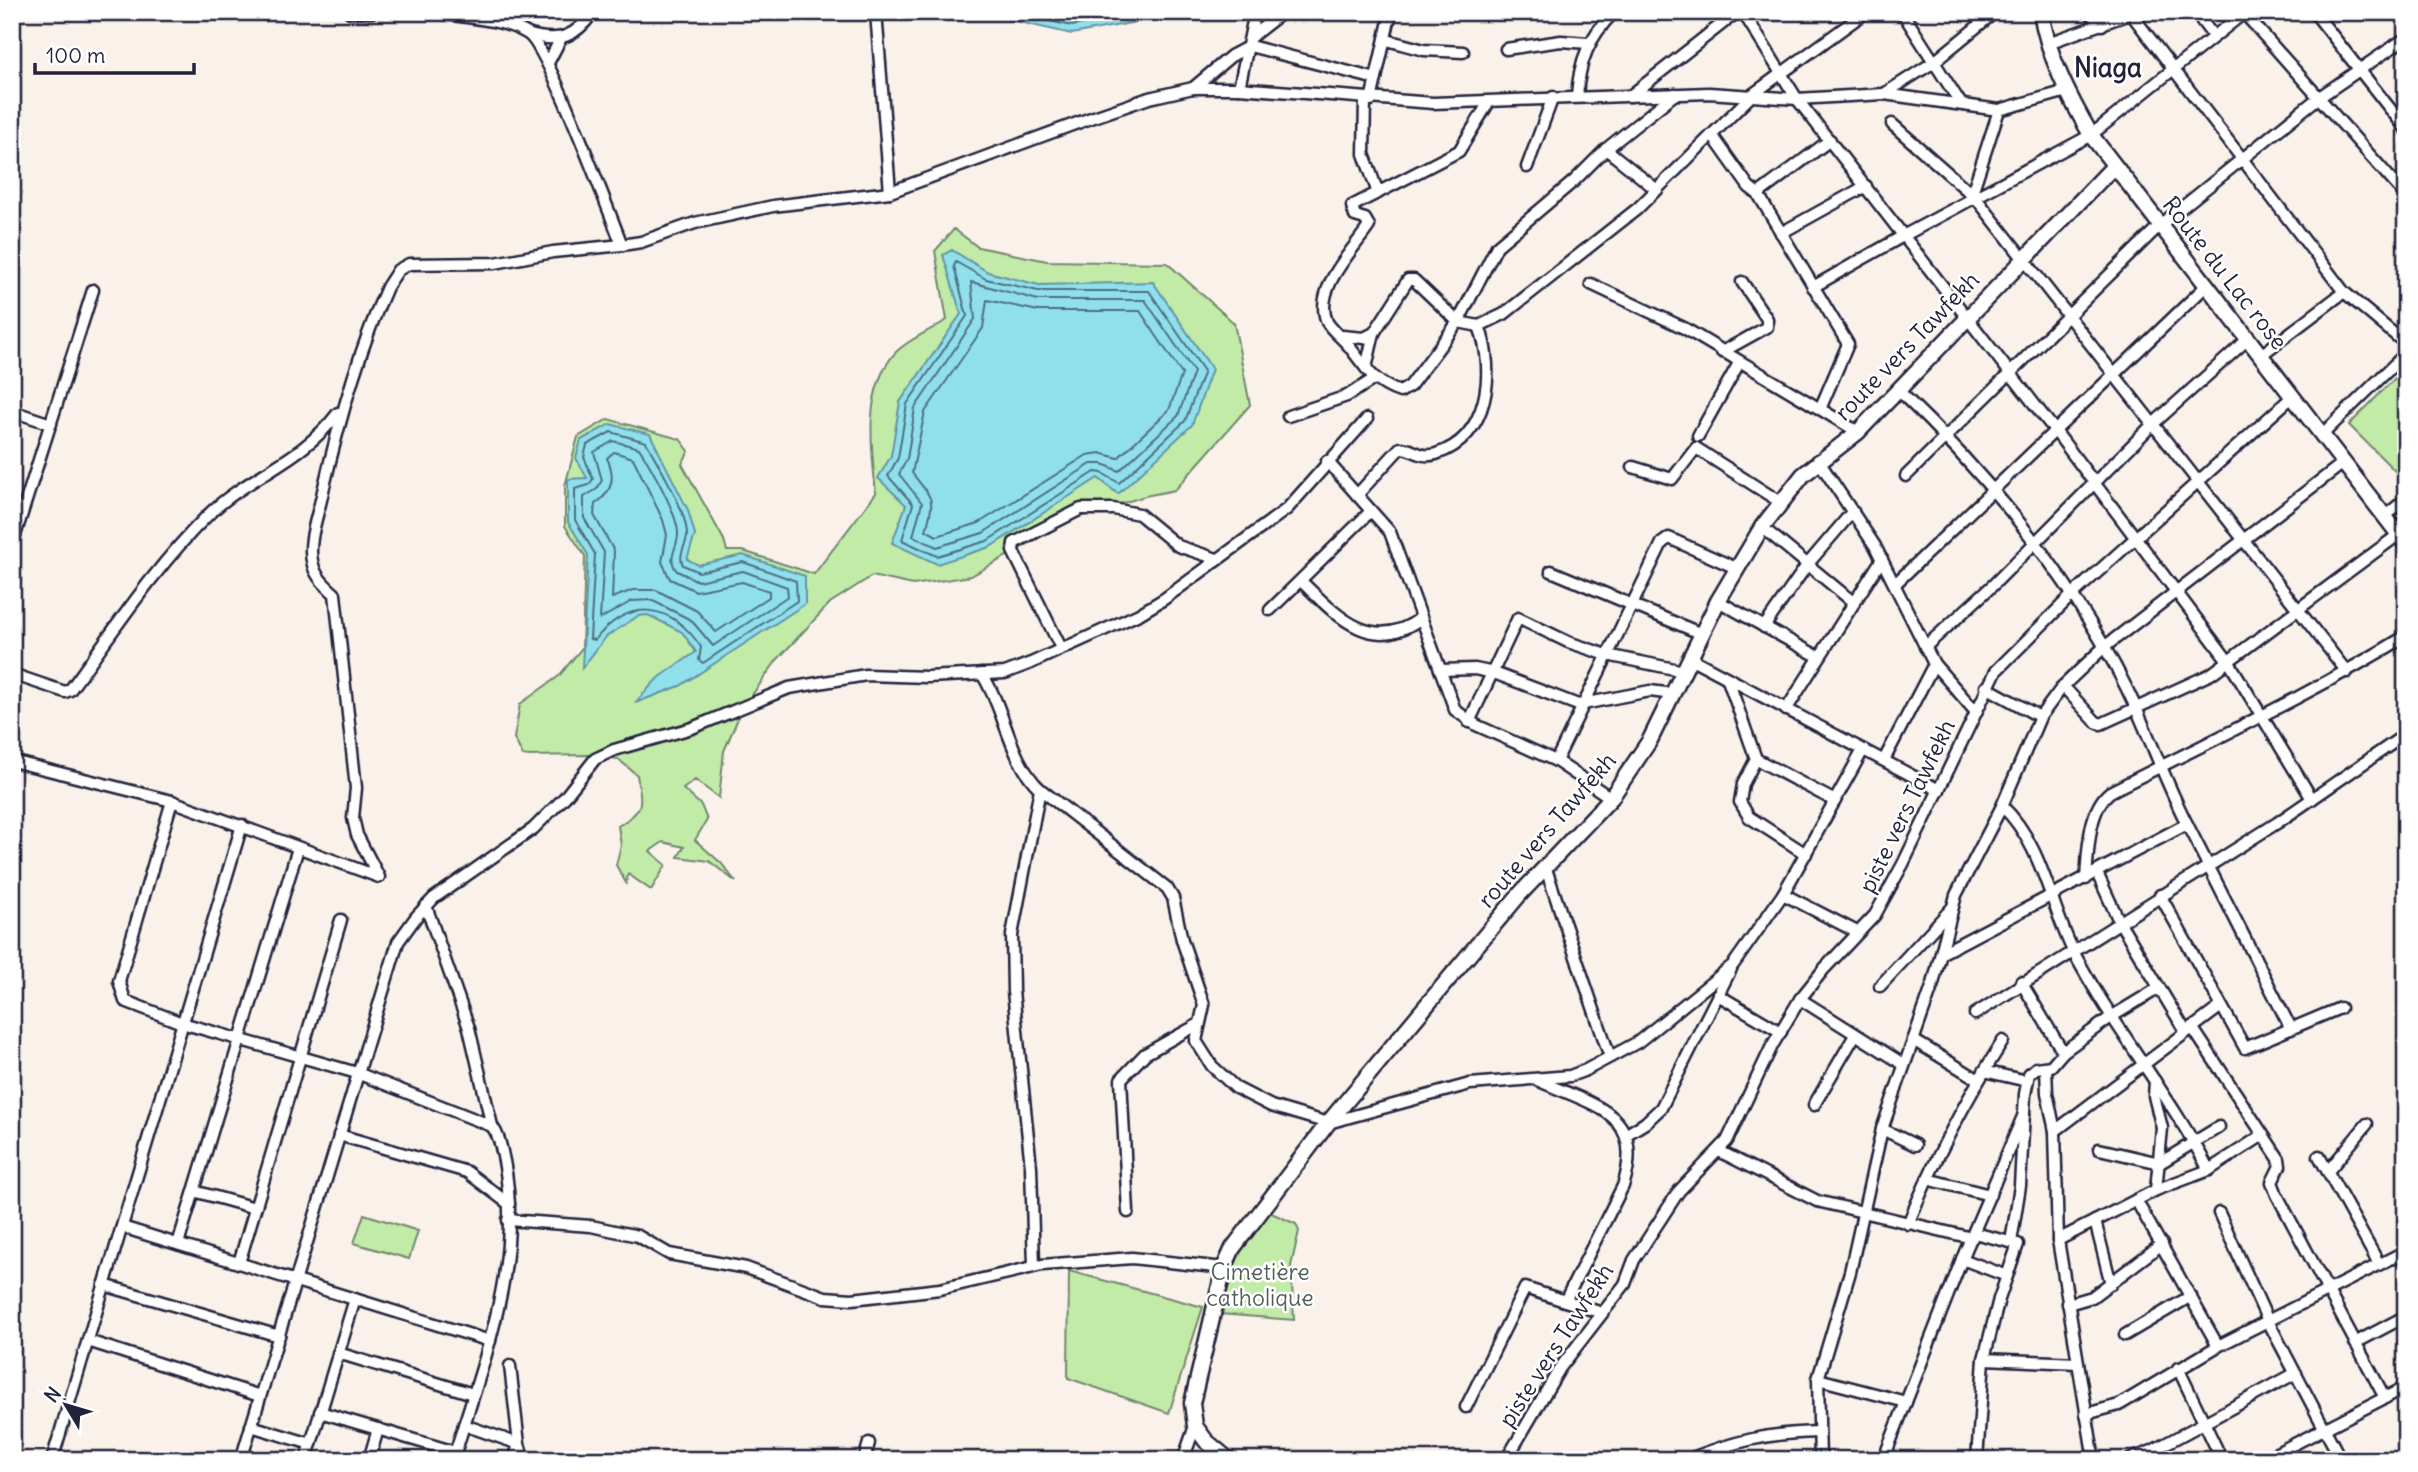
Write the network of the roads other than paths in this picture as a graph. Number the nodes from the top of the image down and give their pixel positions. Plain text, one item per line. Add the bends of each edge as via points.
1 (350, 12) edge
2 (372, 12) edge
3 (434, 12) edge
4 (593, 12) edge
5 (876, 12) edge
6 (1255, 12) edge
7 (1283, 12) edge
8 (1391, 12) edge
9 (1614, 12) edge
10 (1737, 12) edge
11 (1743, 12) edge
12 (1866, 12) edge
13 (1902, 12) edge
14 (1995, 12) edge
15 (2041, 12) edge
16 (2089, 12) edge
17 (2194, 12) edge
18 (2315, 12) edge
19 (2134, 13) edge
20 (2244, 13) edge
21 (2102, 25) junction
22 (530, 35) junction
23 (2214, 37) junction
24 (2406, 38) edge
25 (560, 40) junction
26 (1387, 40) junction
27 (1251, 41) junction
28 (1588, 43) junction
29 (2048, 43) junction
30 (1506, 49) dead end
31 (1463, 52) dead end
32 (1934, 62) junction
33 (548, 63) junction
34 (2174, 68) junction
35 (2358, 69) junction
36 (1781, 72) junction
37 (1377, 79) junction
38 (1239, 88) junction
39 (1193, 89) junction
40 (2067, 91) junction
41 (1675, 94) junction
42 (1753, 94) junction
43 (1884, 94) junction
44 (1629, 96) junction
45 (1553, 97) junction
46 (1577, 97) junction
47 (2318, 98) junction
48 (1797, 99) junction
49 (1368, 100) junction
50 (1489, 102) junction
51 (1961, 104) junction
52 (2000, 110) junction
53 (1892, 124) dead end
54 (2406, 129) edge
55 (1712, 135) junction
56 (2091, 135) junction
57 (1830, 140) junction
58 (1606, 149) junction
59 (2243, 157) junction
60 (1527, 167) dead end
61 (2113, 167) junction
62 (1866, 186) junction
63 (1657, 190) junction
64 (890, 192) junction
65 (1378, 193) junction
66 (1758, 194) junction
67 (1974, 196) junction
68 (2406, 196) edge
69 (2159, 226) junction
70 (1781, 233) junction
71 (1903, 236) junction
72 (622, 245) junction
73 (2023, 259) junction
74 (1742, 282) dead end
75 (1591, 284) dead end
76 (2206, 286) junction
77 (1813, 288) junction
78 (93, 290) dead end
79 (2344, 292) junction
80 (2067, 315) junction
81 (1966, 318) junction
82 (1458, 322) junction
83 (1479, 326) junction
84 (1374, 333) junction
85 (1342, 336) junction
86 (2248, 339) junction
87 (2406, 344) edge
88 (1722, 352) junction
89 (2406, 353) edge
90 (2261, 355) junction
91 (1739, 363) junction
92 (1366, 368) junction
93 (2114, 374) junction
94 (2010, 375) junction
95 (1374, 379) junction
96 (1898, 390) junction
97 (2293, 396) junction
98 (344, 405) junction
99 (1820, 410) junction
100 (12, 411) edge
101 (1288, 416) dead end
102 (1367, 419) dead end
103 (51, 424) junction
104 (2153, 424) junction
105 (1858, 432) junction
106 (2056, 432) junction
107 (2322, 435) junction
108 (1698, 436) dead end
109 (1946, 436) junction
110 (1818, 460) junction
111 (1327, 461) junction
112 (2342, 464) junction
113 (1633, 467) dead end
114 (1906, 475) dead end
115 (2094, 482) junction
116 (2198, 484) junction
117 (1993, 493) junction
118 (1357, 495) junction
119 (2406, 499) edge
120 (1780, 502) junction
121 (1371, 511) junction
122 (1853, 511) junction
123 (2384, 517) junction
124 (1762, 527) junction
125 (2137, 538) junction
126 (2402, 539) edge
127 (2033, 542) junction
128 (2244, 542) junction
129 (12, 545) edge
130 (1217, 559) junction
131 (1882, 559) junction
132 (1807, 565) junction
133 (1736, 568) junction
134 (1551, 571) dead end
135 (1301, 581) junction
136 (1895, 584) junction
137 (2177, 591) junction
138 (2071, 596) junction
139 (1718, 601) junction
140 (1853, 602) junction
141 (1632, 606) junction
142 (1270, 610) dead end
143 (2299, 612) junction
144 (1421, 618) junction
145 (1765, 627) junction
146 (1702, 634) junction
147 (2406, 636) edge
148 (1925, 647) junction
149 (1061, 648) junction
150 (2104, 648) junction
151 (1607, 655) junction
152 (1819, 657) junction
153 (2229, 662) junction
154 (1687, 664) junction
155 (1934, 664) junction
156 (1440, 670) junction
157 (1494, 673) junction
158 (2347, 673) junction
159 (12, 674) edge
160 (982, 674) junction
161 (1728, 680) junction
162 (2063, 686) junction
163 (1986, 687) junction
164 (1673, 694) junction
165 (1583, 705) junction
166 (2136, 708) junction
167 (1786, 710) junction
168 (1975, 711) junction
169 (2040, 718) junction
170 (2263, 718) junction
171 (1469, 722) junction
172 (2406, 734) edge
173 (1863, 750) junction
174 (1756, 759) junction
175 (1884, 760) junction
176 (12, 761) edge
177 (1556, 761) junction
178 (2159, 767) junction
179 (1040, 789) junction
180 (1939, 790) junction
181 (1611, 798) junction
182 (2312, 799) junction
183 (172, 801) junction
184 (1835, 801) junction
185 (2002, 806) junction
186 (2187, 824) junction
187 (242, 825) junction
188 (298, 848) junction
189 (1806, 854) junction
190 (2209, 864) junction
191 (1545, 866) junction
192 (2097, 873) junction
193 (2086, 879) junction
194 (1783, 894) junction
195 (2160, 895) junction
196 (2052, 897) junction
197 (426, 906) junction
198 (1952, 908) junction
199 (341, 920) dead end
200 (2119, 921) junction
201 (1857, 932) junction
202 (2073, 950) junction
203 (1942, 954) junction
204 (1732, 965) junction
205 (2021, 982) junction
206 (1880, 986) dead end
207 (2159, 989) junction
208 (1718, 995) junction
209 (1800, 999) junction
210 (2220, 1007) junction
211 (2340, 1008) dead end
212 (1975, 1014) dead end
213 (2111, 1017) junction
214 (182, 1023) junction
215 (1200, 1024) junction
216 (2189, 1029) junction
217 (2291, 1029) junction
218 (1781, 1032) junction
219 (1855, 1035) junction
220 (240, 1040) junction
221 (1913, 1040) junction
222 (2003, 1041) dead end
223 (2063, 1052) junction
224 (300, 1057) junction
225 (1610, 1057) junction
226 (2144, 1062) junction
227 (1903, 1064) junction
228 (2046, 1069) junction
229 (357, 1073) junction
230 (1981, 1075) junction
231 (1537, 1080) junction
232 (2027, 1081) junction
233 (2155, 1081) junction
234 (1814, 1105) dead end
235 (2024, 1114) junction
236 (1328, 1123) junction
237 (2367, 1124) dead end
238 (492, 1126) junction
239 (2219, 1127) dead end
240 (1882, 1129) junction
241 (2055, 1131) junction
242 (1627, 1134) junction
243 (339, 1135) junction
244 (2263, 1135) junction
245 (2195, 1143) junction
246 (1916, 1145) dead end
247 (2099, 1149) dead end
248 (1719, 1151) junction
249 (2319, 1156) dead end
250 (2160, 1163) junction
251 (2209, 1170) junction
252 (2329, 1170) junction
253 (1927, 1179) junction
254 (2156, 1190) junction
255 (194, 1191) junction
256 (1990, 1195) junction
257 (2136, 1200) junction
258 (509, 1203) junction
259 (255, 1208) junction
260 (1128, 1212) dead end
261 (1862, 1212) junction
262 (2219, 1213) dead end
263 (508, 1220) junction
264 (2095, 1221) junction
265 (1908, 1224) junction
266 (122, 1227) junction
267 (1973, 1236) junction
268 (2059, 1240) junction
269 (2011, 1242) junction
270 (178, 1244) junction
271 (2162, 1244) junction
272 (2406, 1251) edge
273 (1962, 1259) junction
274 (239, 1263) junction
275 (2379, 1264) junction
276 (1034, 1266) junction
277 (1224, 1268) junction
278 (2007, 1276) junction
279 (296, 1281) junction
280 (104, 1284) junction
281 (2111, 1284) junction
282 (2328, 1290) junction
283 (2191, 1296) junction
284 (355, 1299) junction
285 (1565, 1301) junction
286 (2068, 1304) junction
287 (1602, 1313) junction
288 (2406, 1316) edge
289 (2268, 1321) junction
290 (2125, 1335) dead end
291 (279, 1336) junction
292 (88, 1341) junction
293 (490, 1341) junction
294 (2356, 1343) junction
295 (2218, 1346) junction
296 (338, 1353) junction
297 (1984, 1359) junction
298 (2078, 1363) junction
299 (510, 1366) dead end
300 (2178, 1368) junction
301 (2296, 1373) junction
302 (1818, 1379) junction
303 (2406, 1387) edge
304 (473, 1394) junction
305 (260, 1396) junction
306 (2385, 1398) junction
307 (1906, 1402) junction
308 (1466, 1407) dead end
309 (320, 1412) junction
310 (2086, 1414) junction
311 (2204, 1421) junction
312 (464, 1425) junction
313 (251, 1426) junction
314 (1195, 1426) junction
315 (378, 1429) junction
316 (2325, 1429) junction
317 (1819, 1432) junction
318 (869, 1443) dead end
319 (311, 1444) junction
320 (519, 1444) junction
321 (454, 1456) edge
322 (1884, 1458) dead end
323 (52, 1460) edge
324 (241, 1460) edge
325 (306, 1460) edge
326 (369, 1460) edge
327 (514, 1460) edge
328 (524, 1460) edge
329 (864, 1460) edge
330 (1182, 1460) edge
331 (1229, 1460) edge
332 (1506, 1460) edge
333 (1687, 1460) edge
334 (1820, 1460) edge
335 (1977, 1460) edge
336 (2094, 1460) edge
337 (2129, 1460) edge
338 (2222, 1460) edge
339 (2263, 1460) edge
340 (2341, 1460) edge

1 - 2 street
3 - 22 street via 504,25
4 - 25 street via 576,32
5 - 64 street
6 - 27 street
7 - 27 street
8 - 26 street
9 - 28 street
10 - 44 street
11 - 36 street
12 - 36 street
13 - 32 street
14 - 32 street
15 - 29 street, Route du Lac rose
16 - 21 street
17 - 23 street
18 - 35 street
19 - 21 street
19 - 34 street
20 - 23 street
20 - 47 street
21 - 29 street
22 - 25 street
22 - 33 street
23 - 34 street
24 - 35 street
25 - 33 street
26 - 31 street via 1424,50
26 - 37 street
27 - 37 street
27 - 38 street
27 - 39 street
28 - 30 street via 1561,41
28 - 46 street via 1578,69
29 - 40 street, Route du Lac rose
32 - 43 street
32 - 51 street
33 - 72 street
34 - 56 street
34 - 59 street
35 - 47 street
35 - 54 street
36 - 42 street
36 - 48 street
37 - 49 street
38 - 39 street
38 - 49 street
39 - 64 street via 1091,118
40 - 52 street
40 - 56 street, Route du Lac rose
41 - 42 street
41 - 44 street
41 - 58 street
42 - 48 street
42 - 55 street
43 - 48 street
43 - 51 street
44 - 46 street
45 - 46 street
45 - 50 street
45 - 60 street
47 - 59 street
47 - 68 street
48 - 57 street
49 - 50 street
49 - 65 street via 1364,154
50 - 65 street via 1459,151
51 - 52 street
52 - 67 street
53 - 67 street
55 - 63 street
55 - 66 street
56 - 61 street, Route du Lac rose
56 - 67 street
57 - 62 street
57 - 66 street
58 - 63 street
58 - 82 street via 1497,246
59 - 69 street
59 - 79 street
61 - 69 street, Route du Lac rose
61 - 73 street, route vers Tawfekh
62 - 70 street
62 - 71 street
63 - 83 street via 1504,314
64 - 72 street via 773,205
65 - 85 street via 1352,206 1355,216 1369,226 1322,304 1328,325
66 - 70 street
67 - 71 street
67 - 73 street
69 - 76 street, Route du Lac rose
69 - 80 street
70 - 77 street
71 - 77 street
71 - 81 street
72 - 98 street via 495,263 402,267 380,303
73 - 80 street
73 - 81 street, route vers Tawfekh
74 - 88 street via 1767,319 1767,327
75 - 88 street via 1672,322
76 - 86 street, Route du Lac rose
76 - 93 street
77 - 99 street via 1848,344
78 - 103 street
79 - 87 street
79 - 90 street
80 - 93 street
80 - 94 street
81 - 94 street
81 - 96 street, route vers Tawfekh
82 - 83 street
82 - 84 street via 1414,280 1408,280
82 - 95 street via 1410,386 1401,392
83 - 118 street via 1488,386 1475,424 1460,444 1435,454 1419,456 1401,448
84 - 85 street via 1364,338
84 - 92 street
85 - 92 street
86 - 90 street, Route du Lac rose
86 - 104 street
88 - 91 street
89 - 107 street
90 - 97 street, Route du Lac rose
91 - 99 street
91 - 108 street
92 - 95 street
93 - 104 street
93 - 106 street
94 - 106 street
94 - 109 street
95 - 101 street via 1348,396
96 - 105 street, route vers Tawfekh
96 - 109 street
97 - 107 street, Route du Lac rose
97 - 116 street, piste vers Tawfekh
98 - 159 street via 312,442 210,513 124,612 70,690
98 - 188 street via 316,521 312,564 322,583 335,594 356,788 353,818 379,877
99 - 105 street
100 - 103 street
102 - 111 street
103 - 129 street
104 - 115 street
104 - 116 street
105 - 110 street, route vers Tawfekh
106 - 115 street
106 - 117 street
107 - 112 street, Route du Lac rose
109 - 114 street
109 - 117 street
110 - 120 street, route vers Tawfekh
110 - 122 street
111 - 118 street
111 - 130 street via 1287,509
112 - 123 street, Route du Lac rose
112 - 128 street
113 - 120 street via 1672,479 1696,448
115 - 125 street
115 - 127 street
116 - 125 street, piste vers Tawfekh
116 - 128 street
117 - 127 street
117 - 136 street
118 - 121 street
119 - 123 street
120 - 124 street, route vers Tawfekh
121 - 135 street
121 - 144 street via 1390,532
122 - 131 street
122 - 132 street
123 - 126 street, Route du Lac rose
124 - 132 street
124 - 133 street, route vers Tawfekh
125 - 137 street
125 - 138 street, piste vers Tawfekh
126 - 143 street
127 - 138 street
127 - 148 street
128 - 137 street
128 - 143 street
130 - 149 street via 1139,614
130 - 149 street via 1178,546 1139,514 1113,509 1081,509 1014,543 1013,551
131 - 136 street
131 - 140 street
132 - 140 street
132 - 145 street
133 - 139 street, route vers Tawfekh
133 - 141 street via 1669,538 1655,552
134 - 141 street
135 - 142 street
135 - 144 street via 1327,606 1374,634 1405,630
136 - 148 street
137 - 150 street
137 - 153 street
138 - 150 street
138 - 163 street, piste vers Tawfekh via 2014,650
139 - 145 street
139 - 146 street, route vers Tawfekh
140 - 152 street
141 - 146 street
141 - 151 street
143 - 153 street
143 - 158 street
144 - 156 street
145 - 152 street
146 - 154 street, route vers Tawfekh
147 - 158 street
148 - 155 street
149 - 160 street via 1010,672
150 - 162 street
150 - 166 street
151 - 154 street
151 - 157 street via 1518,618
151 - 165 street
152 - 167 street
153 - 166 street
153 - 170 street
154 - 161 street
154 - 164 street, route vers Tawfekh
155 - 168 street
155 - 175 street
156 - 157 street
156 - 171 street via 1454,710
157 - 165 street
157 - 171 street
158 - 170 street
160 - 179 street via 999,700 1022,770
160 - 197 street via 866,675 789,688 692,728 614,750 595,759 533,829
161 - 167 street
161 - 174 street
162 - 166 street via 2098,723
162 - 169 street
163 - 168 street, piste vers Tawfekh
163 - 169 street
164 - 165 street via 1650,691
164 - 181 street, route vers Tawfekh via 1650,740
165 - 177 street
166 - 178 street
167 - 173 street
168 - 180 street, piste vers Tawfekh
169 - 185 street
170 - 178 street
170 - 182 street
171 - 177 street
172 - 182 street
173 - 175 street
173 - 184 street
174 - 184 street
174 - 189 street via 1742,784 1740,802 1749,817
175 - 180 street
176 - 183 street
177 - 181 street
178 - 186 street
178 - 193 street via 2110,792 2101,802
179 - 215 street via 1167,888 1204,1005
179 - 276 street via 1012,934 1013,992 1031,1167
180 - 201 street, piste vers Tawfekh via 1883,901
181 - 191 street, route vers Tawfekh
182 - 190 street
183 - 187 street
183 - 214 street via 119,981 125,1001
184 - 189 street
185 - 196 street via 2019,822
185 - 198 street
186 - 190 street
186 - 192 street
187 - 188 street
187 - 214 street
188 - 220 street
189 - 194 street
190 - 195 street
190 - 217 street
191 - 225 street
191 - 236 street, route vers Tawfekh
192 - 193 street
192 - 200 street
193 - 196 street
194 - 201 street
194 - 204 street
195 - 200 street
195 - 210 street
196 - 202 street
196 - 203 street
197 - 229 street via 398,942
197 - 238 street via 469,1028
198 - 203 street
198 - 206 street
199 - 224 street
200 - 202 street
200 - 207 street
201 - 209 street, piste vers Tawfekh
202 - 205 street
202 - 213 street
203 - 221 street
204 - 208 street
204 - 225 street via 1638,1042
205 - 212 street
205 - 223 street
207 - 213 street
207 - 216 street
208 - 218 street
208 - 242 street via 1661,1108
209 - 218 street, piste vers Tawfekh
209 - 219 street
210 - 216 street
210 - 217 street via 2245,1048
211 - 217 street
213 - 223 street
213 - 226 street
214 - 220 street
214 - 266 street
215 - 236 street via 1196,1041 1202,1054 1236,1088 1271,1106
215 - 260 street via 1145,1054 1121,1079
216 - 226 street
216 - 244 street
218 - 248 street, piste vers Tawfekh
219 - 227 street
219 - 234 street
220 - 224 street
220 - 255 street
221 - 227 street
221 - 230 street
222 - 230 street
223 - 228 street
224 - 229 street
224 - 259 street
225 - 231 street via 1570,1076
226 - 233 street
226 - 241 street
227 - 240 street
228 - 232 street via 2034,1069
228 - 241 street
229 - 238 street
229 - 243 street
230 - 232 street
230 - 253 street
231 - 236 street via 1470,1084
231 - 242 street via 1617,1118
232 - 235 street
233 - 245 street
233 - 250 street via 2162,1128
235 - 256 street
235 - 269 street
236 - 277 street, route vers Tawfekh via 1244,1230
237 - 252 street
238 - 258 street via 499,1135
239 - 245 street
240 - 246 street
240 - 261 street
241 - 268 street
242 - 285 street via 1628,1170 1623,1186
243 - 258 street via 467,1172
243 - 279 street
244 - 251 street
244 - 282 street via 2280,1163 2272,1182 2277,1195
245 - 250 street
245 - 251 street
247 - 250 street
248 - 261 street via 1800,1194
248 - 287 street, piste vers Tawfekh via 1679,1191 1634,1260 1625,1284
249 - 252 street
250 - 254 street
251 - 254 street
252 - 275 street
253 - 256 street
253 - 265 street
254 - 257 street
255 - 259 street
255 - 270 street
256 - 267 street
257 - 264 street
257 - 271 street
258 - 263 street
259 - 274 street
261 - 265 street
261 - 302 street via 1840,1310
262 - 289 street
263 - 276 street via 591,1226 638,1236 669,1254 746,1268 825,1297 852,1299 940,1289
263 - 293 street via 506,1265
264 - 268 street
264 - 281 street
265 - 267 street
266 - 270 street
266 - 280 street
267 - 269 street
267 - 273 street
268 - 286 street
269 - 278 street via 2018,1244
270 - 274 street
271 - 281 street
271 - 283 street
272 - 275 street
273 - 278 street
273 - 307 street
274 - 279 street
275 - 282 street
276 - 277 street via 1132,1258
277 - 314 street, route vers Tawfekh via 1192,1403
278 - 297 street
279 - 284 street
279 - 291 street
280 - 291 street
280 - 292 street
281 - 286 street via 2092,1297
282 - 289 street
282 - 294 street
283 - 290 street
283 - 295 street
284 - 293 street
284 - 296 street
285 - 287 street
285 - 308 street via 1530,1288 1521,1292
286 - 298 street
287 - 332 street, piste vers Tawfekh via 1541,1397
288 - 294 street
289 - 295 street
289 - 301 street
291 - 305 street
292 - 305 street
292 - 323 street
293 - 304 street
294 - 306 street
295 - 300 street
296 - 304 street
296 - 309 street
297 - 298 street
297 - 335 street
298 - 310 street
299 - 320 street
300 - 310 street via 2119,1405
300 - 311 street
301 - 311 street
301 - 316 street
302 - 307 street
302 - 317 street
303 - 306 street
304 - 312 street
305 - 313 street
306 - 316 street
307 - 322 street
309 - 315 street
309 - 319 street
310 - 336 street
311 - 337 street
311 - 338 street
312 - 320 street
312 - 321 street
313 - 319 street
313 - 324 street
314 - 330 street
314 - 331 street
315 - 321 street
315 - 326 street
316 - 339 street
316 - 340 street
317 - 333 street via 1739,1440
317 - 334 street
318 - 329 street
319 - 325 street
320 - 327 street
320 - 328 street

